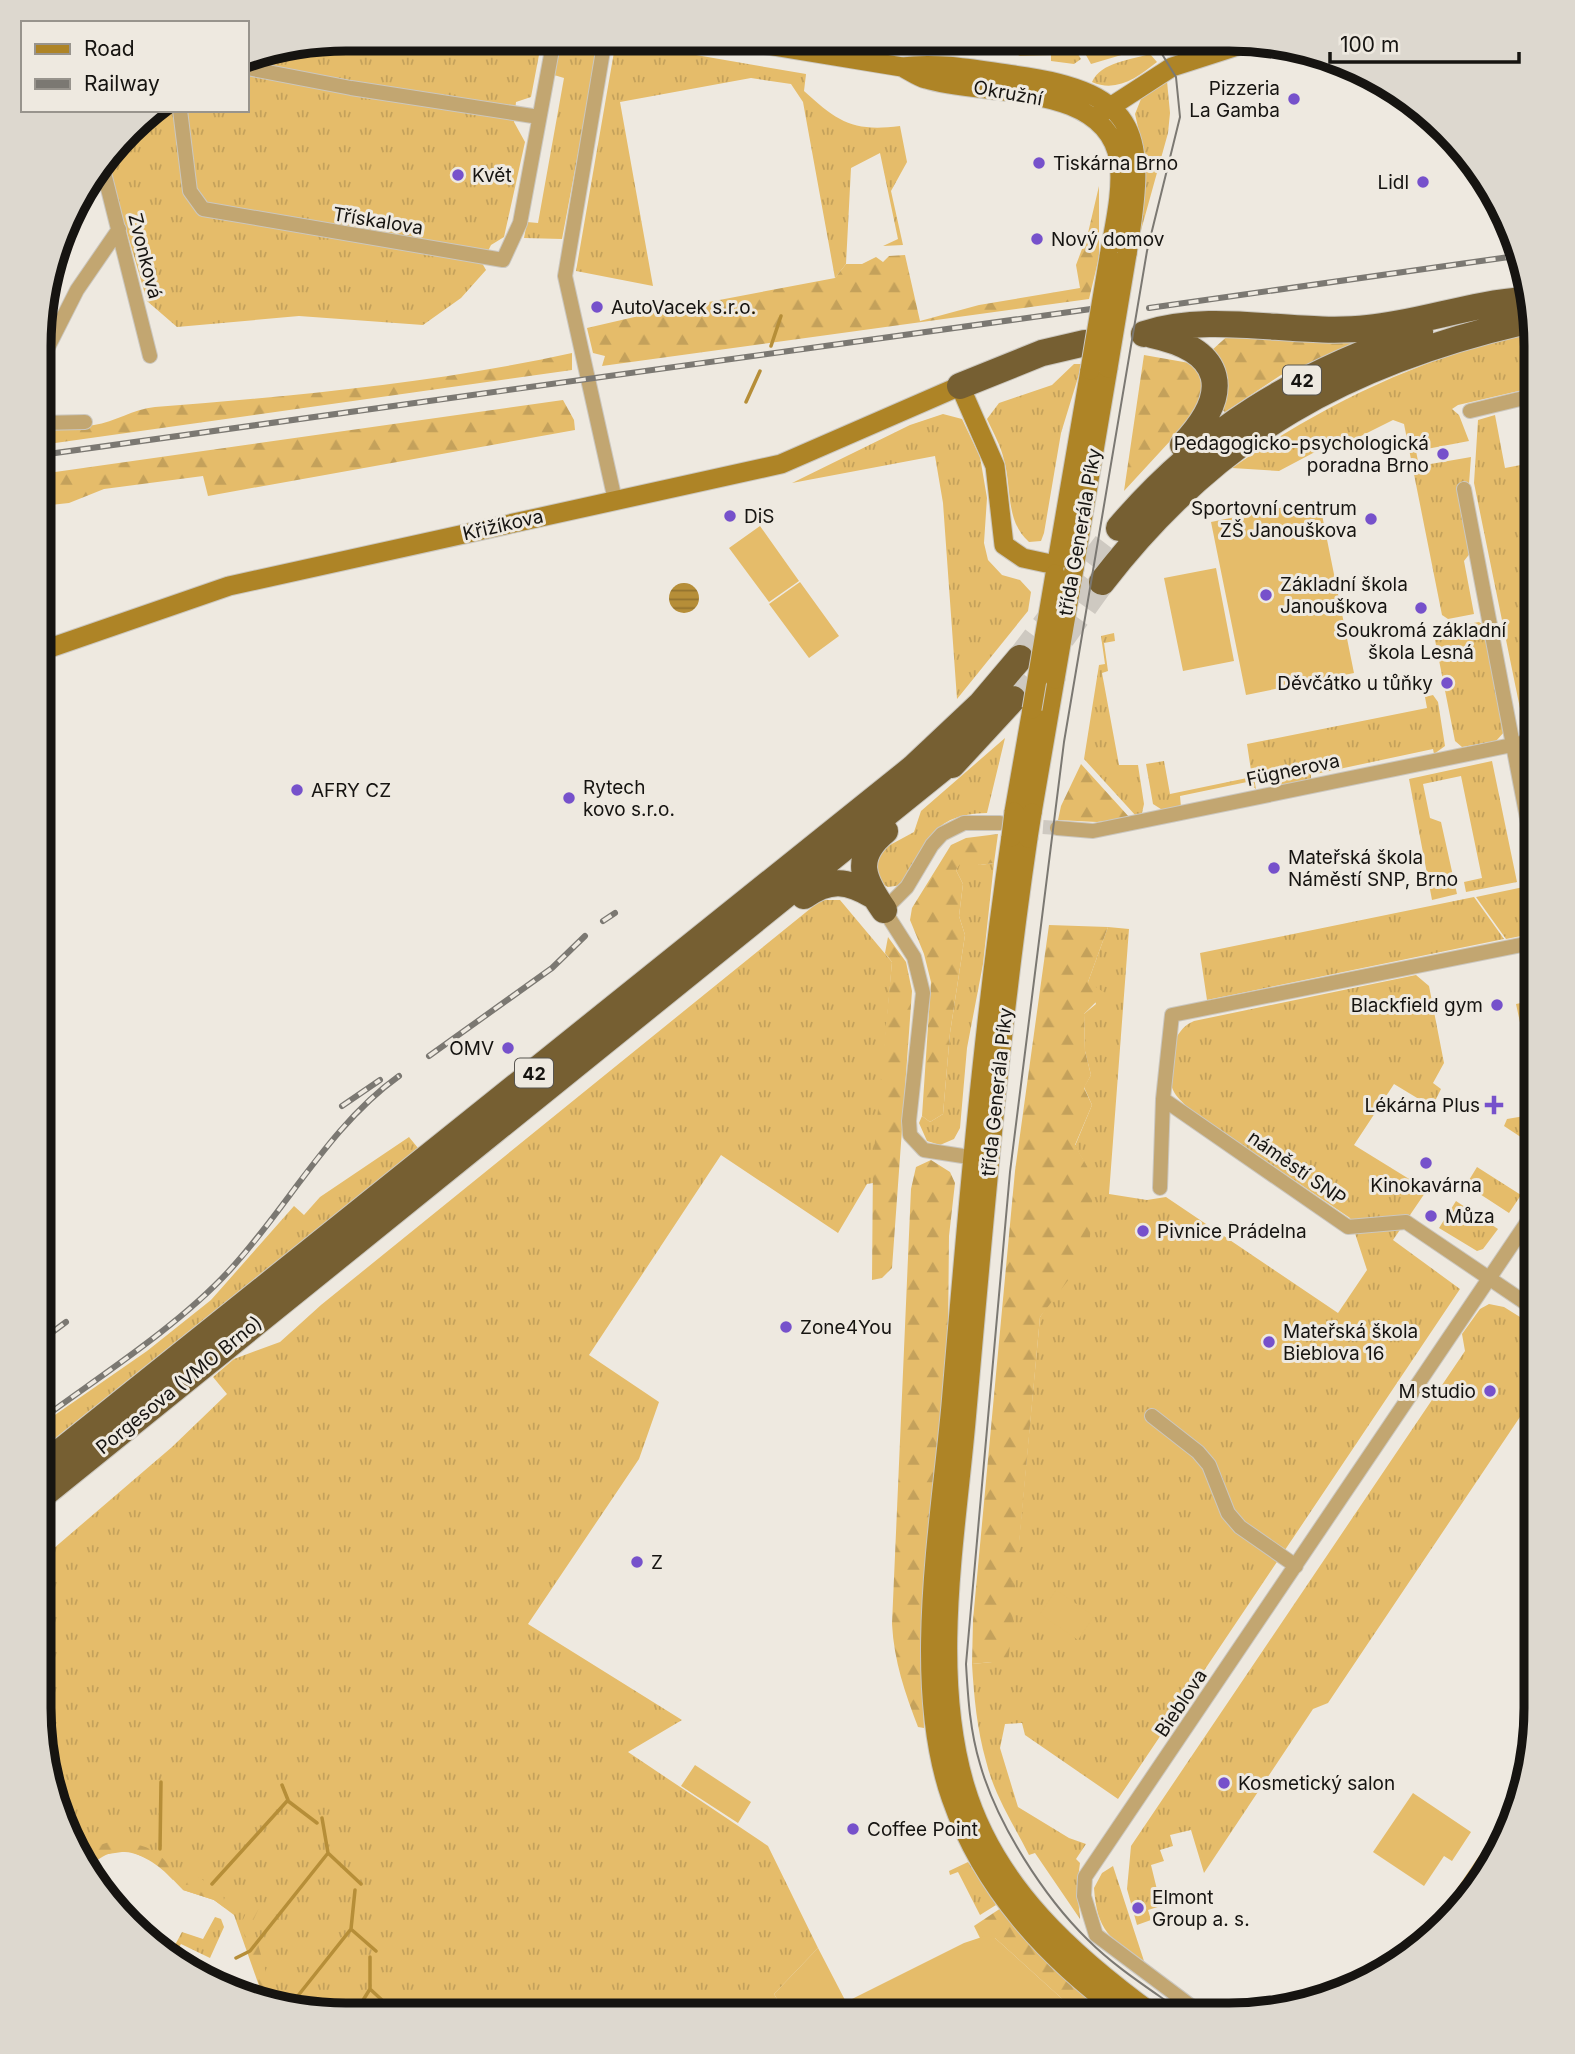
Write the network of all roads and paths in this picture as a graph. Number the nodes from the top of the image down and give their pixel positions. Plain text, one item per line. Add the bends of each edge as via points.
1 (552, 51) edge
2 (604, 51) edge
3 (804, 51) edge
4 (1225, 51) edge
5 (902, 67) junction
6 (248, 68) edge
7 (1160, 74) junction
8 (1144, 85) junction
9 (1088, 91) junction
10 (1112, 109) junction
11 (180, 112) edge
12 (1090, 116) junction
13 (540, 117) junction
14 (1129, 133) junction
15 (1109, 136) junction
16 (105, 176) edge
17 (119, 229) junction
18 (1118, 255) junction
19 (1521, 301) edge
20 (1521, 302) edge
21 (1524, 322) edge
22 (51, 341) edge
23 (1085, 343) dead end
24 (150, 356) dead end
25 (1099, 369) junction
26 (960, 386) junction
27 (1524, 398) edge
28 (1470, 411) dead end
29 (85, 422) dead end
30 (51, 423) edge
31 (1464, 489) dead end
32 (615, 500) junction
33 (1061, 569) junction
34 (1102, 582) tunnel mouth
35 (51, 648) edge
36 (1020, 657) tunnel mouth
37 (1022, 704) junction
38 (1524, 743) edge
39 (1514, 745) junction
40 (964, 751) junction
41 (1524, 800) edge
42 (1028, 826) junction
43 (879, 903) junction
44 (1524, 944) edge
45 (715, 954) junction
46 (1163, 1099) junction
47 (981, 1158) junction
48 (1160, 1188) dead end
49 (1524, 1227) edge
50 (1491, 1278) junction
51 (1524, 1301) edge
52 (1152, 1416) dead end
53 (51, 1458) edge
54 (51, 1488) edge
55 (1296, 1566) junction
56 (1109, 2003) edge
57 (1140, 2003) edge
58 (1187, 2003) edge

1 - 13 street, Třískalova
2 - 32 street via 565,276
3 - 5 main road, Okružní
4 - 7 main road
5 - 9 main road, Okružní via 967,68
5 - 12 main road, Okružní via 926,79 1044,99
6 - 13 street
7 - 8 main road
7 - 9 main road via 1119,90
8 - 10 main road
8 - 14 main road via 1132,107
9 - 10 main road, Okružní
10 - 12 main road
10 - 14 main road, třída Generála Píky
10 - 15 main road
11 - 13 street, Třískalova via 190,191 203,209 503,260 520,222
12 - 15 main road, třída Generála Píky
14 - 18 main road, třída Generála Píky via 1137,160 1137,184
15 - 18 main road, třída Generála Píky via 1119,176
16 - 17 street, Zvonková
17 - 22 street via 77,290
17 - 24 street, Zvonková
18 - 25 main road, třída Generála Píky, bridge
19 - 20 highway, 42 via 1370,328 1298,330 1198,324 1144,334 1185,343 1197,352 1209,365 1215,394 1205,420 1114,534 1188,456 1295,384 1401,339
21 - 34 highway, 42 via 1410,355 1335,387 1265,426 1188,484
23 - 26 highway via 1042,354
25 - 33 main road, třída Generála Píky
25 - 33 main road, třída Generála Píky via 1078,543
26 - 32 main road, Křižíkova via 781,464
26 - 33 main road via 995,466 1004,545 1016,555
27 - 28 street
29 - 30 street
31 - 39 street
32 - 35 main road, Křižíkova via 229,586
33 - 37 main road, třída Generála Píky, bridge
33 - 42 main road, třída Generála Píky, bridge via 1055,679
36 - 53 highway, 42 via 956,729 883,792
37 - 40 highway, 42
37 - 42 main road, třída Generála Píky
38 - 39 street, Fügnerova
39 - 41 street
39 - 42 street, Fügnerova via 1093,831
40 - 43 highway, 42 via 923,800 867,850 864,875
40 - 45 highway, 42
42 - 43 street, Fügnerova via 964,823 932,845 907,887
42 - 47 main road, třída Generála Píky
43 - 45 highway, 42 via 845,882 825,884 766,926
43 - 47 street via 914,957 923,993 910,1135 923,1150
44 - 46 street via 1172,1015
45 - 54 highway, Porgesova (VMO Brno) / 42
46 - 48 street
46 - 50 street, náměstí SNP via 1348,1227 1406,1222
47 - 56 main road, třída Generála Píky via 932,1618 932,1720 963,1829 1004,1901 1052,1956
47 - 57 main road, třída Generála Píky via 949,1619 949,1695 957,1753 979,1821 1013,1883 1067,1944
49 - 50 street
50 - 51 street, náměstí SNP
50 - 55 street, Bieblova
52 - 55 street via 1209,1465 1228,1513 1240,1527
55 - 58 street, Bieblova via 1085,1877 1084,1896 1096,1935

